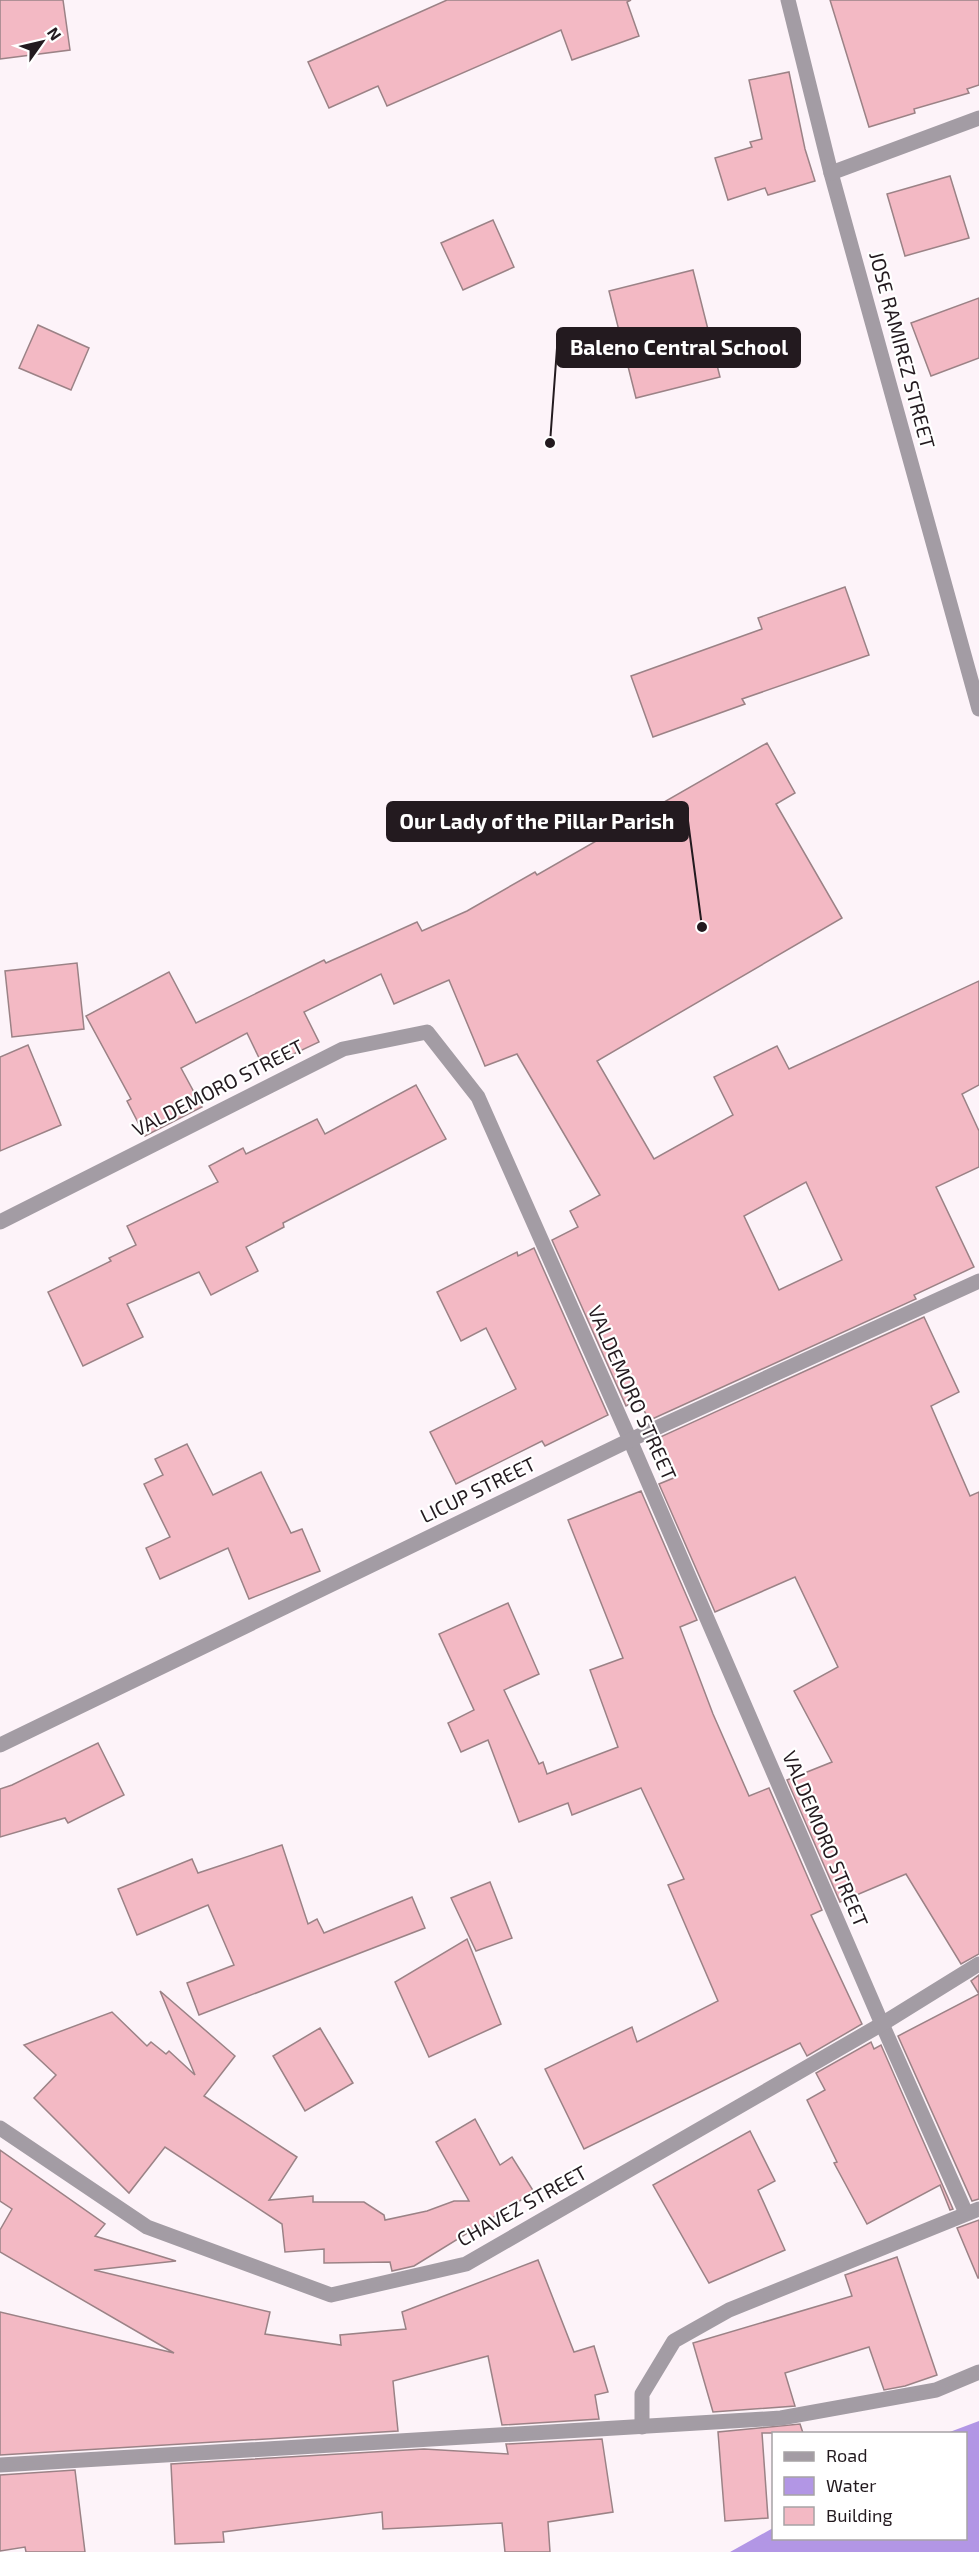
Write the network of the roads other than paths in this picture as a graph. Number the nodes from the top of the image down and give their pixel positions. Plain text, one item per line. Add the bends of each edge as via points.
1 (788, 0) edge
2 (979, 118) edge
3 (831, 173) junction
4 (979, 709) edge
5 (0, 1222) edge
6 (979, 1281) edge
7 (630, 1440) junction
8 (0, 1744) edge
9 (979, 1964) edge
10 (882, 2024) junction
11 (0, 2128) edge
12 (973, 2211) edge
13 (979, 2372) edge
14 (642, 2427) junction
15 (0, 2465) edge

1 - 3 street, JOSE RAMIREZ STREET
2 - 3 street
3 - 4 street, JOSE RAMIREZ STREET
5 - 7 street, VALDEMORO STREET via 343,1049 427,1032 478,1097
6 - 7 street, LICUP STREET
7 - 8 street, LICUP STREET
7 - 10 street, VALDEMORO STREET
9 - 10 street, CHAVEZ STREET
10 - 11 street, CHAVEZ STREET via 466,2264 331,2295 147,2227
10 - 12 street, VALDEMORO STREET
12 - 14 street via 729,2310 674,2341 642,2394
13 - 14 street via 936,2390 781,2418
14 - 15 street

